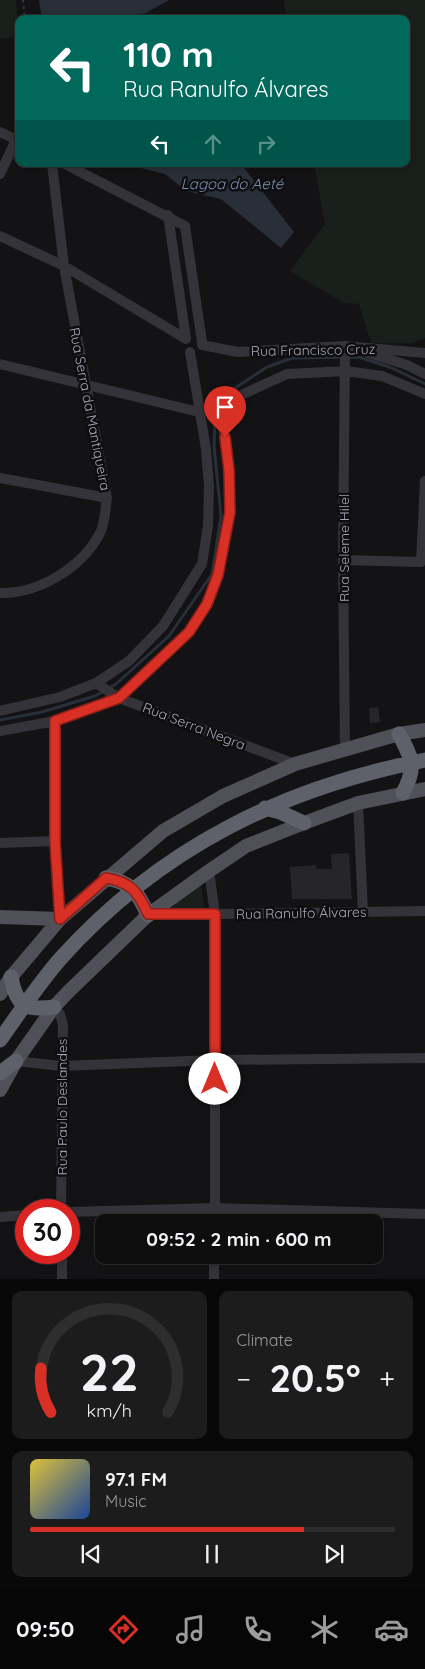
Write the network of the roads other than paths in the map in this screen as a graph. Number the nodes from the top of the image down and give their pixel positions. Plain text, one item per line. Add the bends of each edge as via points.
1 (0, 132) edge
2 (15, 139) edge
3 (15, 144) edge
4 (52, 167) edge
5 (71, 167) edge
6 (0, 174) edge
7 (168, 215) junction
8 (0, 236) edge
9 (64, 266) junction
10 (186, 339) junction
11 (202, 343) junction
12 (345, 346) junction
13 (190, 352) junction
14 (425, 353) edge
15 (0, 364) edge
16 (346, 371) junction
17 (425, 374) edge
18 (85, 384) junction
19 (425, 394) edge
20 (199, 412) junction
21 (0, 478) edge
22 (425, 481) edge
23 (107, 498) junction
24 (343, 560) junction
25 (0, 593) edge
26 (96, 683) junction
27 (119, 698) junction
28 (0, 711) edge
29 (55, 721) junction
30 (425, 730) edge
31 (0, 732) edge
32 (398, 734) junction
33 (345, 750) junction
34 (419, 762) edge
35 (295, 764) junction
36 (425, 788) edge
37 (403, 793) junction
38 (358, 802) junction
39 (265, 808) junction
40 (304, 823) junction
41 (55, 841) junction
42 (0, 843) edge
43 (208, 871) junction
44 (106, 878) junction
45 (134, 889) junction
46 (425, 911) edge
47 (363, 912) junction
48 (148, 914) junction
49 (215, 914) junction
50 (0, 917) edge
51 (60, 919) junction
52 (11, 977) junction
53 (0, 994) edge
54 (24, 1006) junction
55 (54, 1007) junction
56 (0, 1040) edge
57 (425, 1058) edge
58 (215, 1060) junction
59 (16, 1061) junction
60 (61, 1066) junction
61 (0, 1073) edge
62 (0, 1090) edge
63 (61, 1199) edge
64 (215, 1208) junction
65 (80, 1212) edge
66 (215, 1214) edge
67 (425, 1214) edge
68 (15, 1216) edge
69 (0, 1217) edge
70 (62, 1264) edge
71 (214, 1264) edge
72 (62, 1279) edge
73 (214, 1279) edge

1 - 2 street
3 - 6 street
4 - 9 street, Rua Serra da Mantiqueira
5 - 7 street
7 - 10 street
7 - 11 street via 185,226
8 - 9 street
9 - 10 street
9 - 18 street, Rua Serra da Mantiqueira
10 - 11 street via 194,335
10 - 13 street via 186,348
11 - 12 street, Rua Francisco Cruz via 238,352
11 - 13 street via 198,352
12 - 14 street, Rua Francisco Cruz
12 - 16 street, Rua Seleme Hilel
12 - 17 street
13 - 20 street
15 - 18 street
16 - 19 street via 382,376
16 - 24 street, Rua Seleme Hilel
16 - 27 street via 287,374 241,396 227,407 222,421 229,470 230,512 218,575 207,604 189,632
18 - 20 street
18 - 23 street, Rua Serra da Mantiqueira
20 - 26 street via 209,487 208,526 202,564 163,626 129,661
21 - 23 street
22 - 24 street via 422,562
23 - 25 street, Rua Serra da Mantiqueira via 100,534 62,574 38,586
24 - 33 street, Rua Seleme Hilel
26 - 27 street, Rua Serra Negra
26 - 28 street via 60,697
27 - 29 street
27 - 35 street, Rua Serra Negra
29 - 31 street
29 - 41 street
30 - 32 main road
32 - 33 main road
32 - 34 highway
33 - 35 main road
34 - 37 highway
34 - 39 highway via 363,774
35 - 44 main road via 223,796 163,831
36 - 37 main road
37 - 38 main road
38 - 40 main road
38 - 47 street
39 - 40 highway
39 - 45 highway via 164,865
40 - 43 main road via 246,846
41 - 42 street
41 - 51 street
43 - 48 main road
43 - 49 street
44 - 45 highway via 122,880
44 - 51 main road
45 - 48 highway
45 - 54 highway via 60,959
46 - 47 street, Rua Ranulfo Álvares
47 - 49 street, Rua Ranulfo Álvares
48 - 49 street, Rua Ranulfo Álvares
48 - 55 main road
49 - 58 street
50 - 51 main road
51 - 52 main road
52 - 53 main road
52 - 54 highway via 14,994
54 - 55 highway via 38,1010
54 - 56 highway
55 - 59 main road
55 - 60 street, Rua Paulo Deslandes via 63,1025
57 - 58 street
58 - 60 street
58 - 64 street
59 - 60 street
59 - 61 highway
59 - 62 main road
60 - 63 street, Rua Paulo Deslandes
64 - 65 street
64 - 66 street
64 - 67 street
68 - 69 street
70 - 72 street
71 - 73 street

